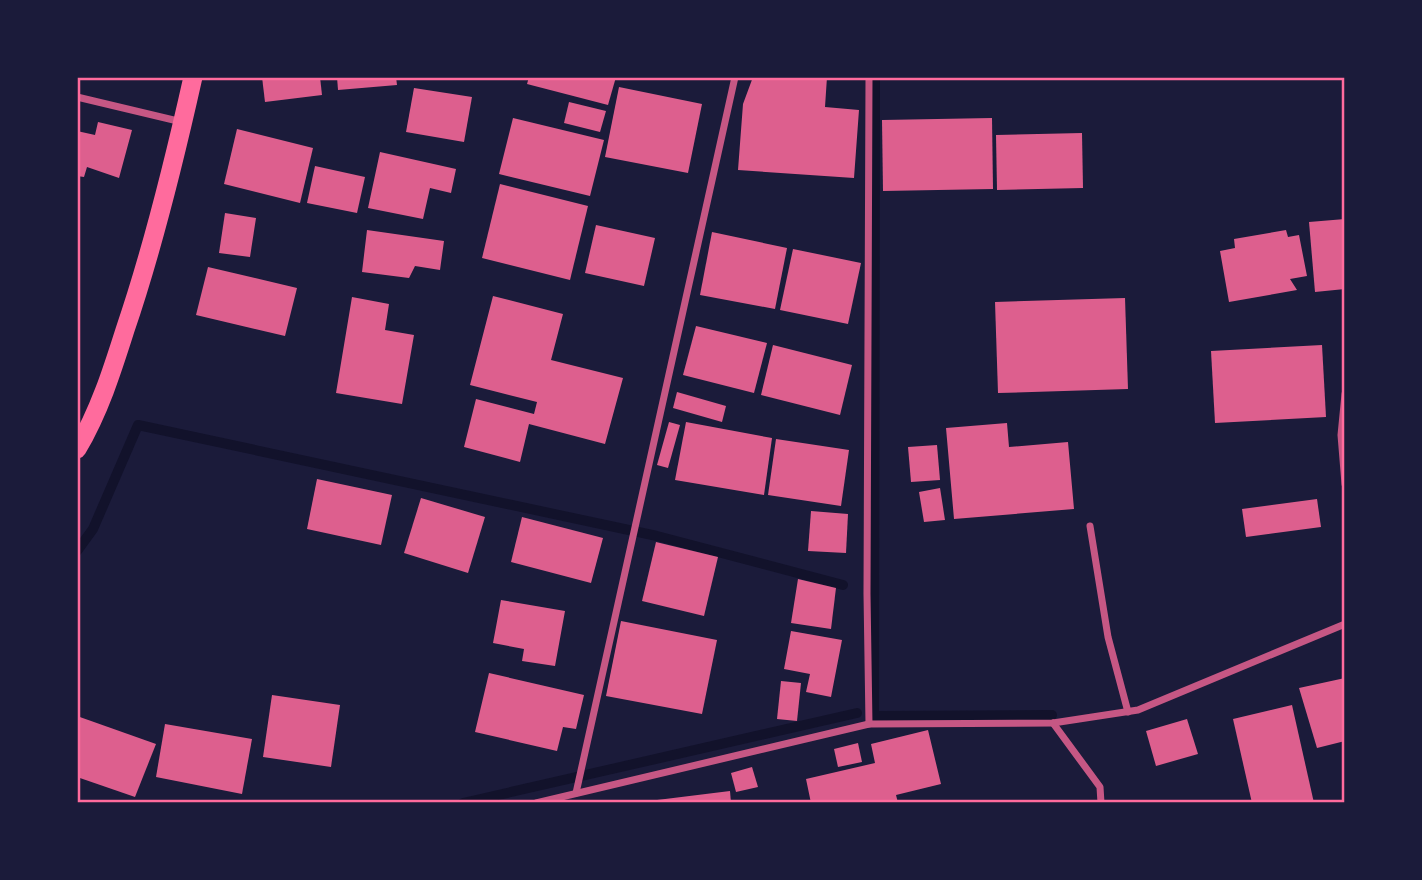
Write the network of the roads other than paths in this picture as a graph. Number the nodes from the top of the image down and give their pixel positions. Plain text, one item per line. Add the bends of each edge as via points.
1 (193, 77) edge
2 (736, 77) edge
3 (869, 77) edge
4 (77, 97) edge
5 (183, 122) junction
6 (1345, 394) edge
7 (77, 449) edge
8 (1345, 484) edge
9 (1090, 526) dead end
10 (1345, 624) edge
11 (1128, 712) junction
12 (1053, 723) junction
13 (869, 724) junction
14 (576, 793) junction
15 (536, 803) edge
16 (1101, 803) edge

1 - 5 highway
2 - 14 street
3 - 13 street
4 - 5 street
5 - 7 highway via 139,291 107,385
6 - 8 street via 1341,435
9 - 11 street via 1108,637
10 - 11 street
11 - 12 street
12 - 13 street
12 - 16 street via 1100,787
13 - 14 street
14 - 15 street

